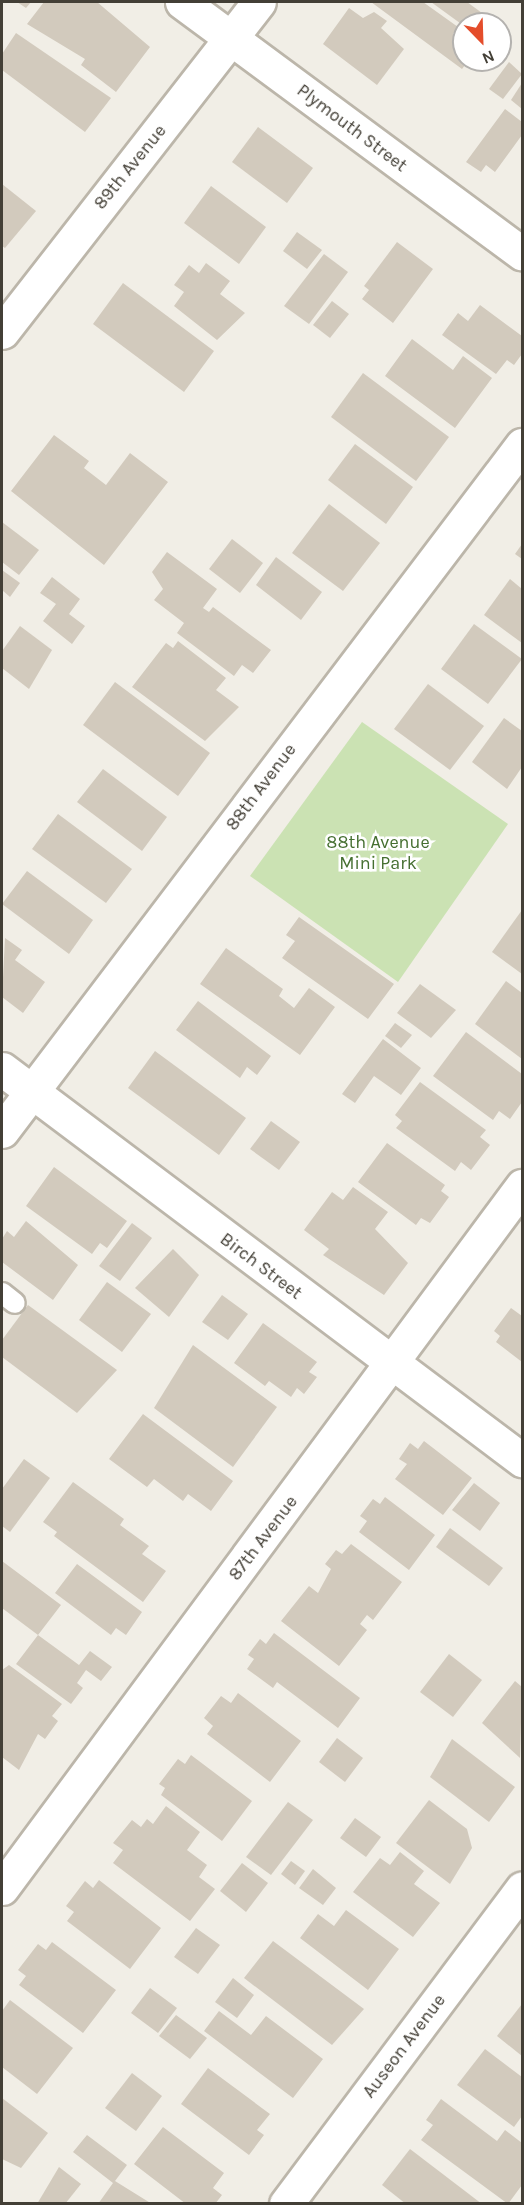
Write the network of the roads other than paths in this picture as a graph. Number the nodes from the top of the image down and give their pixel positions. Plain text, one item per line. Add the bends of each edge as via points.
1 (182, 2) edge
2 (259, 2) edge
3 (232, 38) junction
4 (522, 254) edge
5 (2, 332) edge
6 (522, 445) edge
7 (2, 1069) edge
8 (32, 1091) junction
9 (2, 1131) edge
10 (522, 1186) edge
11 (391, 1365) junction
12 (522, 1460) edge
13 (2, 1888) edge
14 (522, 1889) edge
15 (286, 2204) edge

1 - 3 street, Plymouth Street
2 - 3 street, 89th Avenue
3 - 4 street, Plymouth Street
3 - 5 street, 89th Avenue
6 - 8 street, 88th Avenue
7 - 8 street, Birch Street
8 - 9 street, 88th Avenue
8 - 11 street, Birch Street
10 - 11 street, 87th Avenue
11 - 12 street, Birch Street
11 - 13 street, 87th Avenue
14 - 15 street, Auseon Avenue

